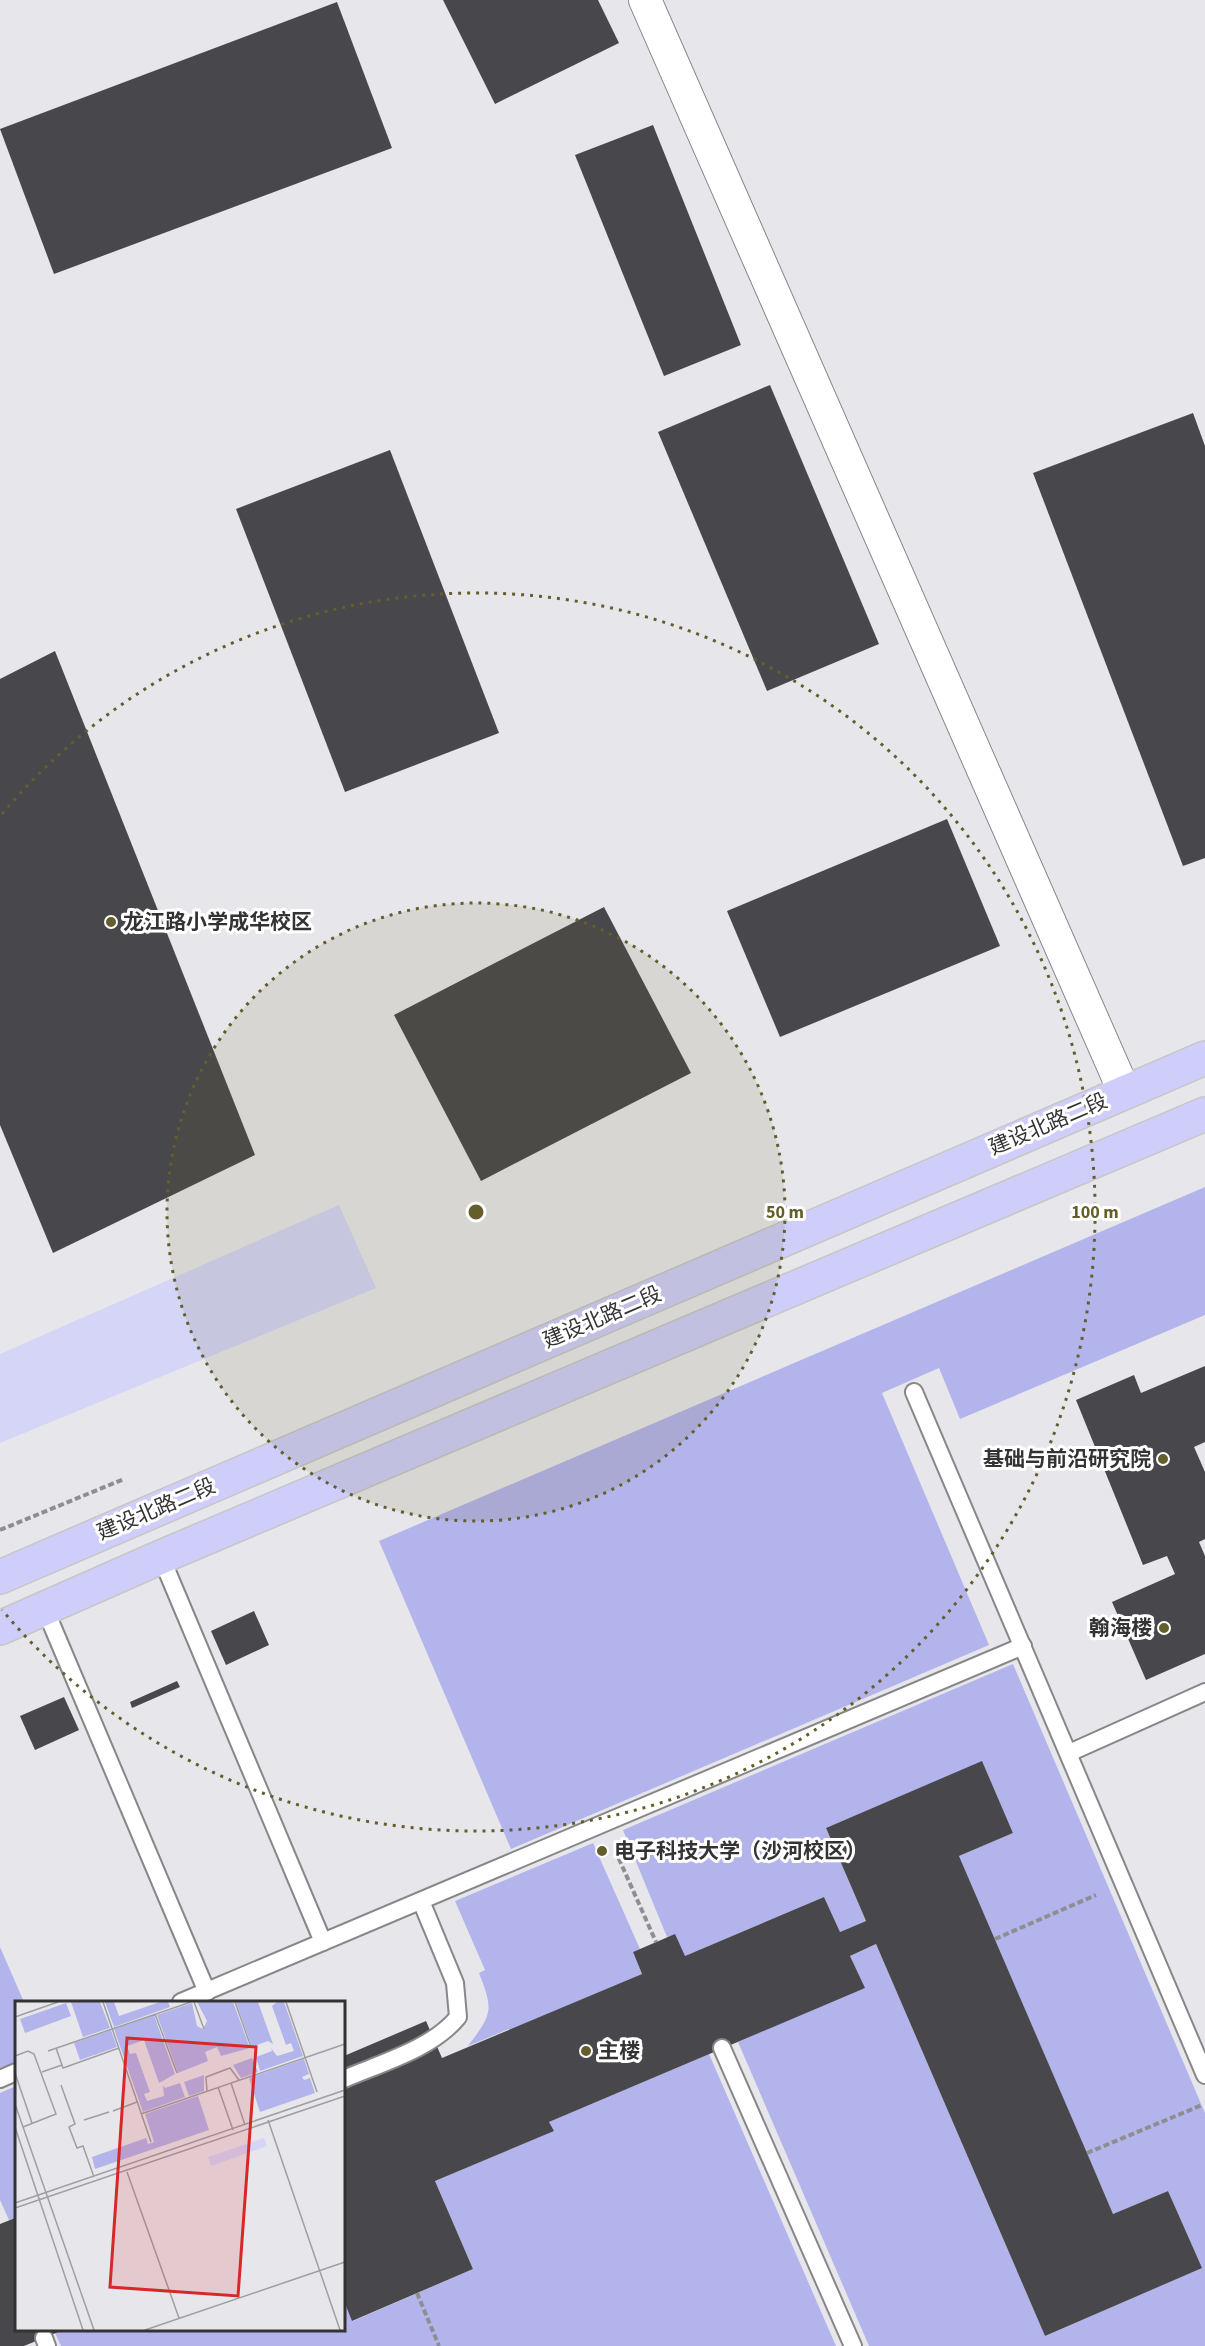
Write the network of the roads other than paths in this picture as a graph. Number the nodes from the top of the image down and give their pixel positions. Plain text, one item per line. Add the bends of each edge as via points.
1 (645, 0) edge
2 (1205, 1058) edge
3 (1124, 1091) junction
4 (1205, 1114) edge
5 (914, 1392) dead end
6 (161, 1557) junction
7 (0, 1577) edge
8 (45, 1609) junction
9 (0, 1628) edge
10 (1023, 1646) junction
11 (1205, 1692) edge
12 (1069, 1753) junction
13 (421, 1901) junction
14 (323, 1942) junction
15 (207, 1992) junction
16 (184, 2001) edge
17 (722, 2048) dead end
18 (15, 2072) edge
19 (1205, 2074) edge
20 (0, 2079) edge
21 (345, 2079) edge
22 (853, 2346) edge

1 - 3 street
2 - 3 main road, 建设北路二段
3 - 7 main road, 建设北路二段
4 - 6 main road
5 - 10 lane
6 - 8 main road
6 - 14 lane
8 - 9 main road
8 - 15 lane
10 - 12 lane
10 - 13 lane
11 - 12 lane
12 - 19 lane
13 - 14 lane
13 - 21 lane via 455,1983 458,2017 434,2040
14 - 15 lane
15 - 16 lane
17 - 22 lane
18 - 20 lane

